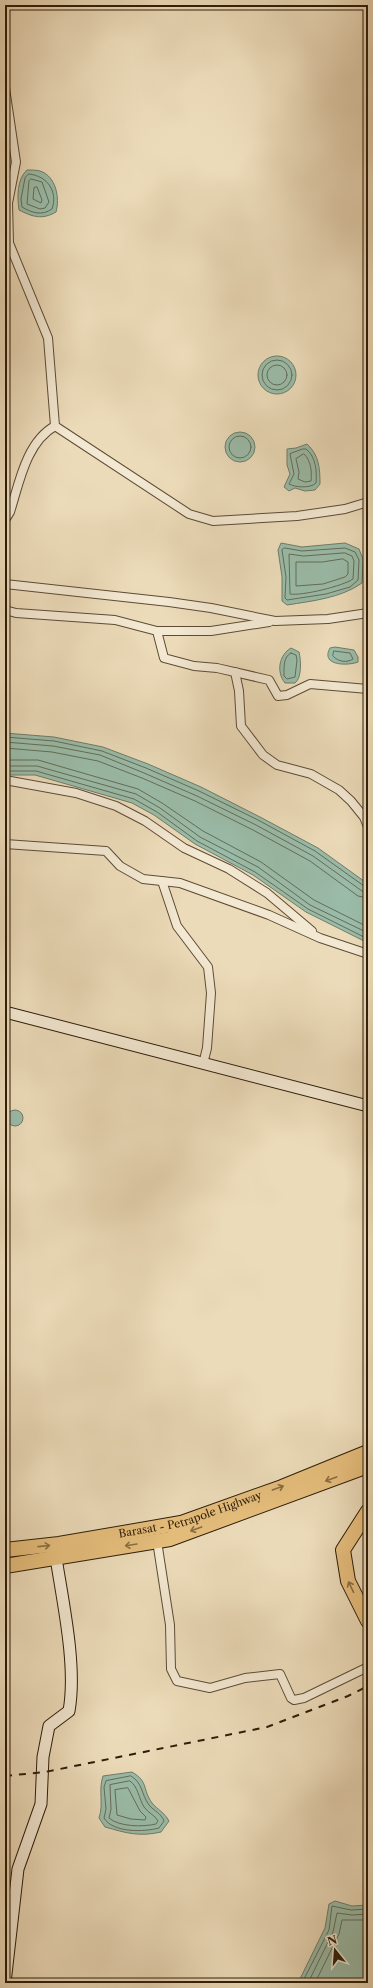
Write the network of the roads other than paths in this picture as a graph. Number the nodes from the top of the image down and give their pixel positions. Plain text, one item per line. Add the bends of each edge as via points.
1 (5, 88) edge
2 (55, 426) junction
3 (368, 502) edge
4 (5, 520) edge
5 (5, 584) edge
6 (5, 610) edge
7 (368, 613) edge
8 (275, 621) junction
9 (157, 631) junction
10 (235, 672) junction
11 (368, 689) edge
12 (5, 780) edge
13 (368, 827) edge
14 (5, 844) edge
15 (162, 881) junction
16 (320, 938) junction
17 (368, 954) edge
18 (5, 1012) edge
19 (203, 1064) junction
20 (368, 1106) edge
21 (368, 1452) edge
22 (368, 1467) edge
23 (368, 1512) edge
24 (156, 1541) junction
25 (5, 1550) edge
26 (56, 1558) junction
27 (5, 1566) edge
28 (368, 1622) edge
29 (368, 1666) edge
30 (5, 1983) edge

1 - 2 street via 16,162 8,203 9,243 48,338
2 - 3 street via 189,514 213,521 297,516 345,509
2 - 4 street via 46,431 28,458
5 - 8 street via 169,602
6 - 9 street via 115,620
7 - 8 street via 328,619
8 - 9 street via 211,631
9 - 10 street via 164,658 194,666
10 - 11 street via 269,680 278,696 287,695 310,684
10 - 13 street via 241,726 263,755 277,766 310,774 339,790 352,801
12 - 16 street via 76,793 116,806 145,820 184,848 229,869 267,893
14 - 15 street via 106,851 120,866 143,879
15 - 16 street via 180,883 269,915
15 - 19 street via 178,926 208,967 211,993 207,1048
16 - 17 street
18 - 19 main road
19 - 20 main road
25 -> 21 highway, Barasat - Petrapole Highway via 59,1544 181,1523 282,1487
22 -> 24 highway, Barasat - Petrapole Highway via 170,1539
28 -> 23 highway via 348,1581 343,1550
24 -> 26 highway, Barasat - Petrapole Highway
24 - 29 street via 170,1625 171,1669 177,1681 210,1688 245,1678 280,1674 294,1700 304,1698
26 - 27 highway, Barasat - Petrapole Highway
26 - 30 main road via 68,1640 71,1698 69,1711 49,1726 43,1757 41,1804 18,1869

